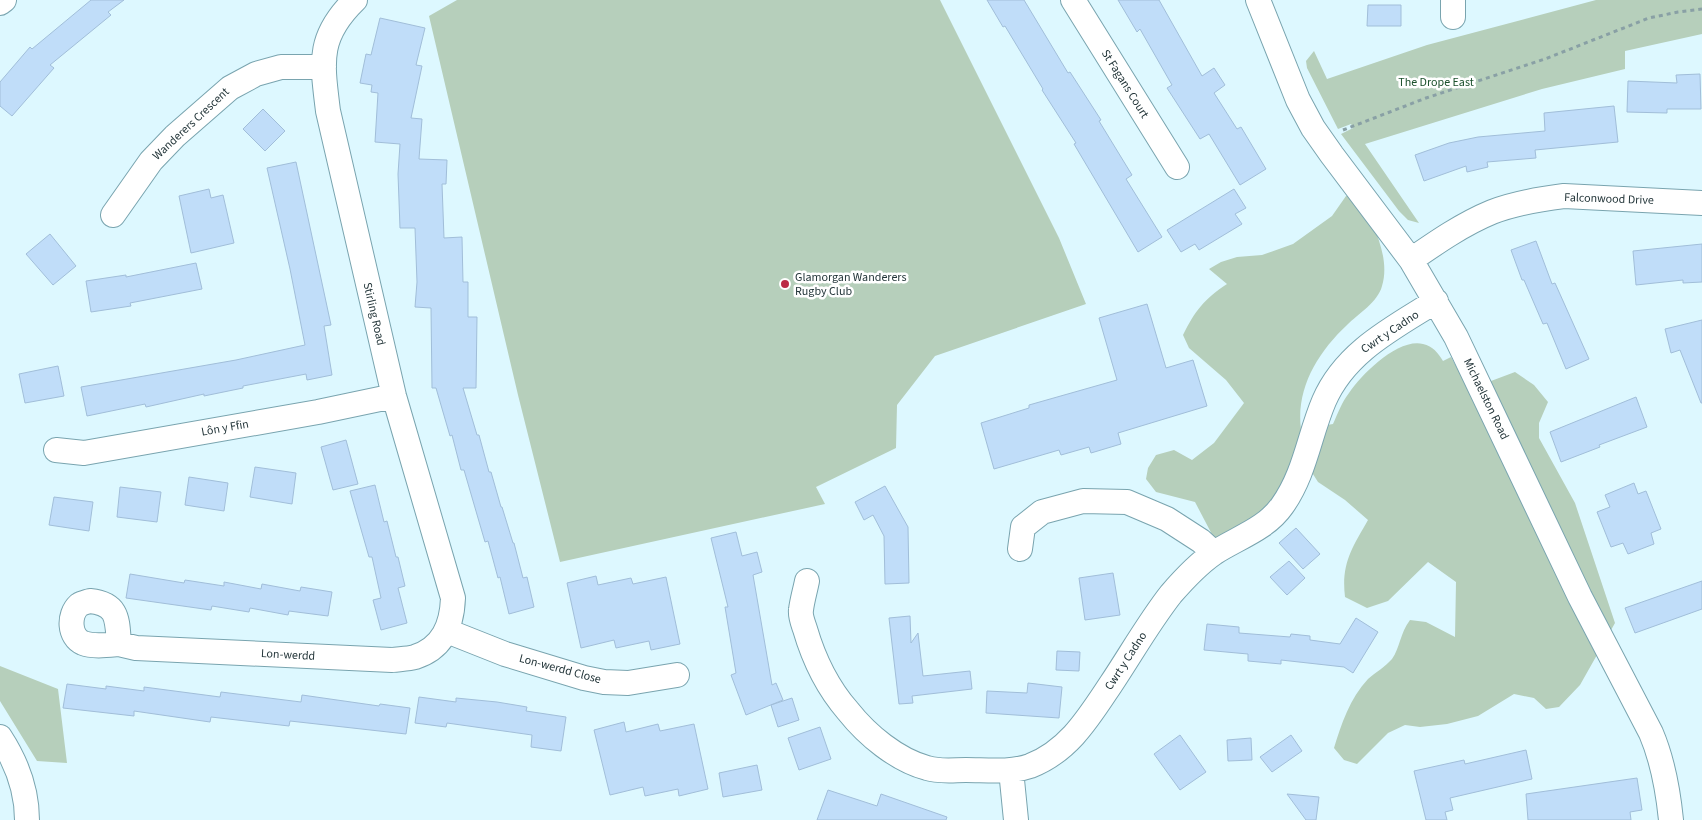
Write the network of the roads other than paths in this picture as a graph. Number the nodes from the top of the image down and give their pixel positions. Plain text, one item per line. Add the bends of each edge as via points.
1 (4, 0) edge
2 (355, 0) edge
3 (1072, 0) edge
4 (1258, 0) edge
5 (0, 3) edge
6 (324, 66) junction
7 (1177, 167) dead end
8 (1702, 203) edge
9 (113, 215) dead end
10 (1411, 260) junction
11 (1436, 301) junction
12 (394, 396) junction
13 (56, 450) dead end
14 (1020, 549) dead end
15 (1214, 553) junction
16 (807, 581) dead end
17 (447, 631) junction
18 (119, 644) dead end
19 (677, 675) dead end
20 (0, 737) edge
21 (1011, 770) junction
22 (27, 820) edge
23 (1016, 820) edge
24 (1672, 820) edge

1 - 5 street
2 - 6 street, Stirling Road via 330,31
3 - 7 street, St Fagans Court
4 - 10 street, Michaelston Road via 1298,100 1314,128
6 - 9 street, Wanderers Crescent via 281,67 256,74 230,88 151,161
6 - 12 street, Stirling Road via 328,110
8 - 10 street, Falconwood Drive via 1564,196 1543,199 1474,220
10 - 11 street, Michaelston Road
11 - 15 street, Cwrt y Cadno via 1374,340 1345,367 1323,403 1301,470 1281,507 1256,529
11 - 24 street, Michaelston Road via 1658,749
12 - 13 street, Lôn y Ffin via 84,454
12 - 17 street, Stirling Road via 453,598 453,614
14 - 15 street via 1023,526 1042,512 1083,501 1127,502 1167,519
15 - 21 street, Cwrt y Cadno via 1172,594 1086,722 1069,742 1028,767
16 - 21 street, Cwrt y Cadno via 800,613 810,646 836,697 867,731 907,760 928,769
17 - 18 street, Lon-werdd via 431,650 414,658 392,660 136,648
17 - 19 street, Lon-werdd Close via 505,654 604,682 628,683
20 - 22 street via 23,782
21 - 23 street

